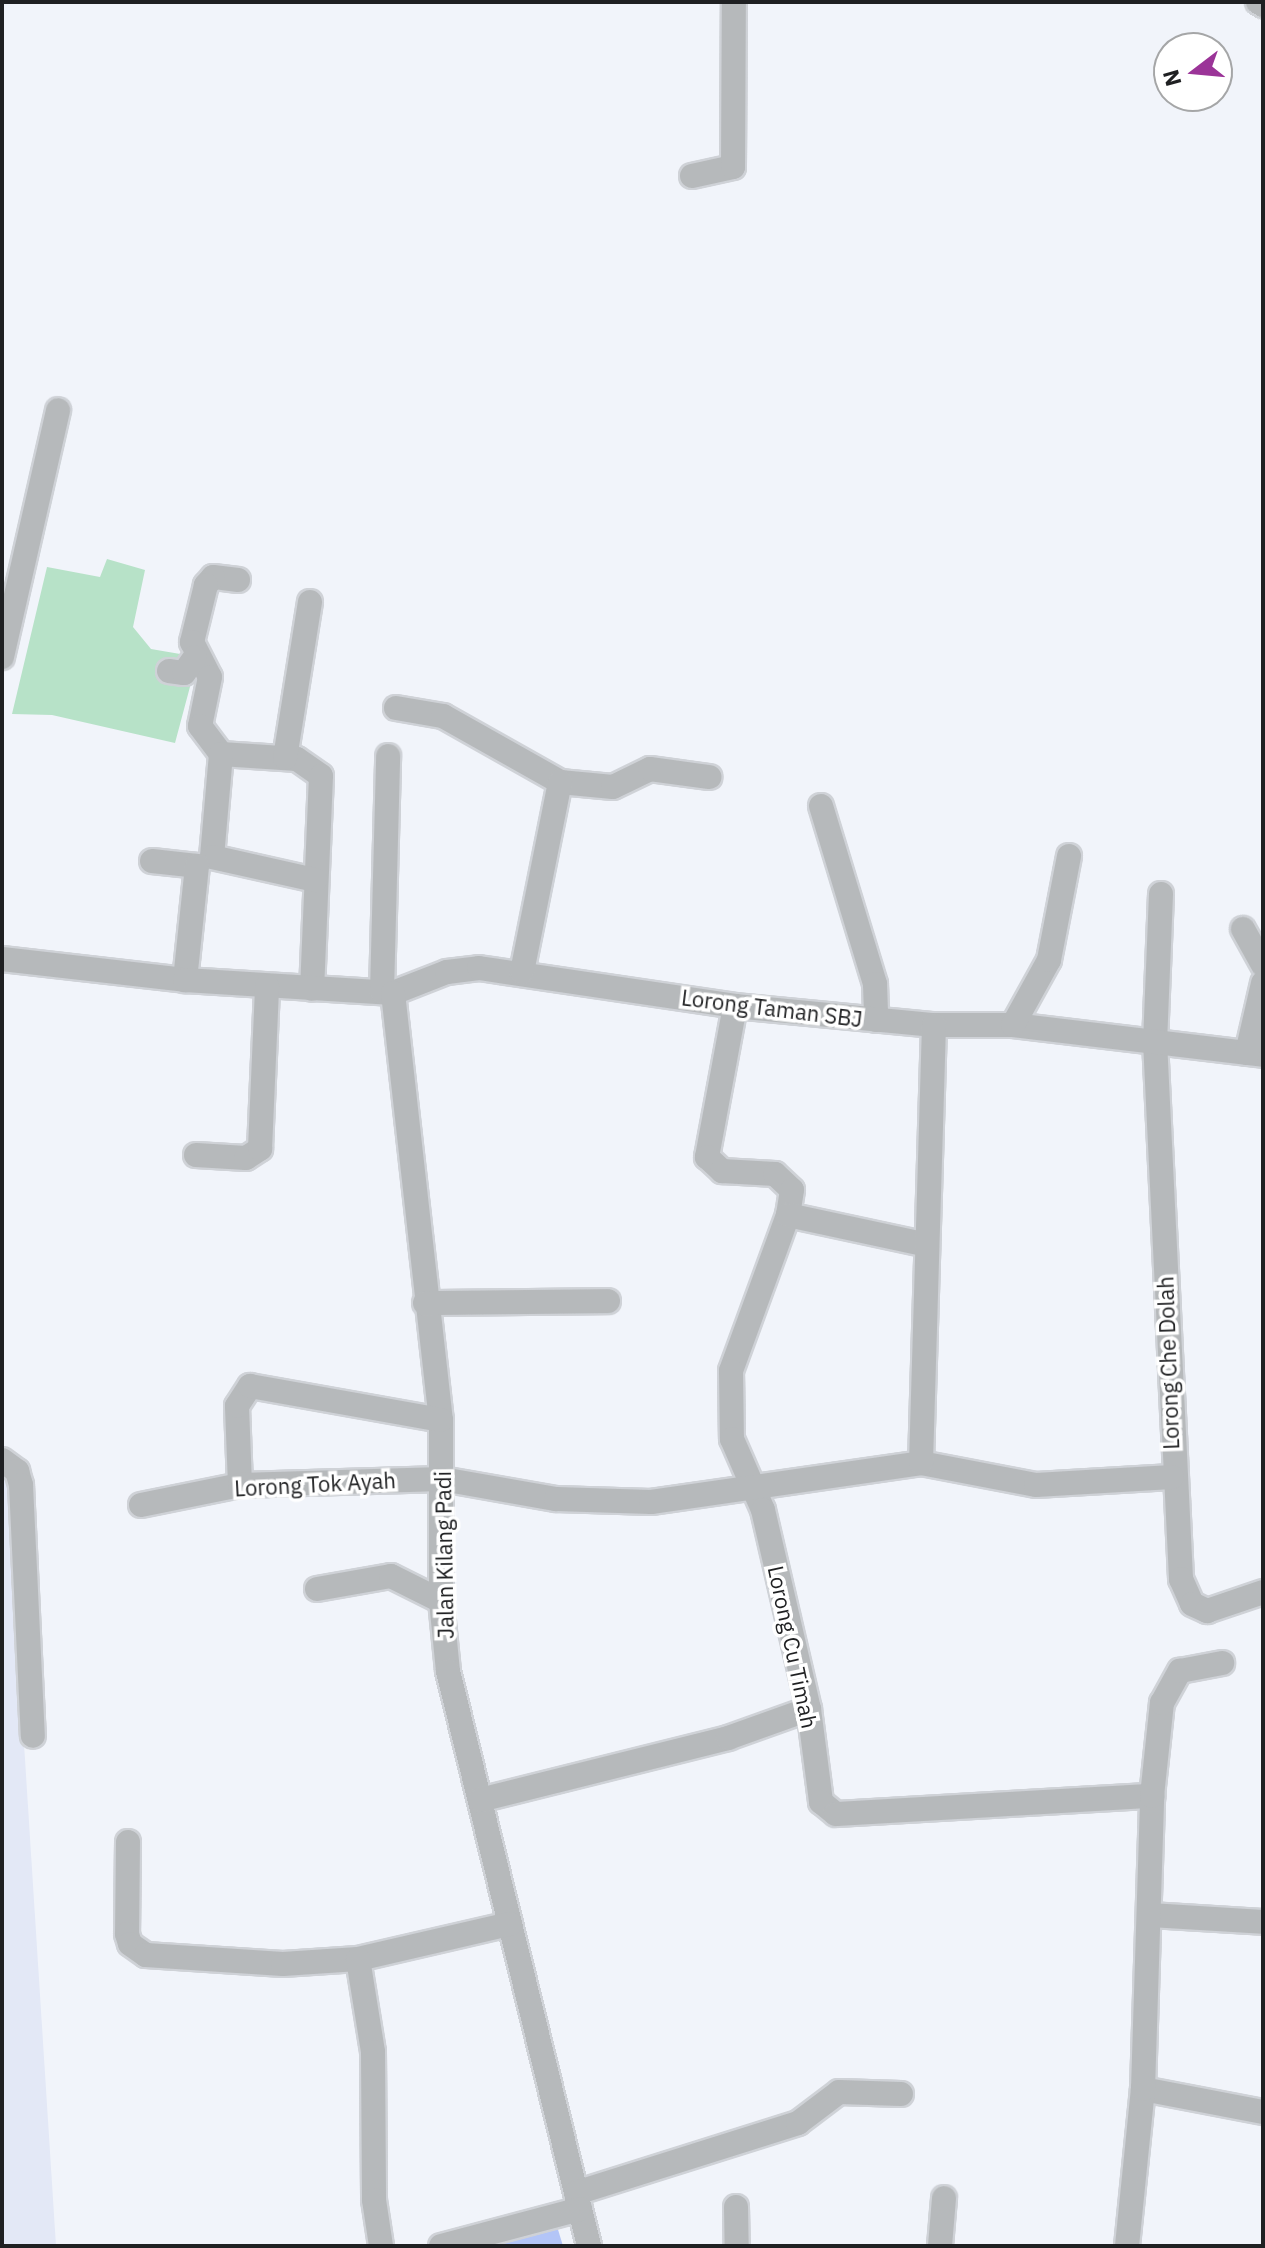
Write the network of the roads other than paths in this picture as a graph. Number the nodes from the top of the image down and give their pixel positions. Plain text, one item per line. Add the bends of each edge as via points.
1 (734, 2) edge
2 (692, 176) dead end
3 (58, 410) dead end
4 (12, 572) edge
5 (238, 580) dead end
6 (310, 602) dead end
7 (2, 657) edge
8 (201, 662) junction
9 (169, 671) dead end
10 (396, 708) dead end
11 (221, 754) junction
12 (388, 756) dead end
13 (285, 758) junction
14 (709, 777) dead end
15 (560, 782) junction
16 (821, 806) dead end
17 (1069, 856) dead end
18 (152, 861) dead end
19 (315, 880) junction
20 (1161, 894) dead end
21 (1243, 929) dead end
22 (2, 959) edge
23 (1263, 965) edge
24 (522, 972) junction
25 (185, 980) junction
26 (1263, 983) edge
27 (267, 986) junction
28 (312, 989) junction
29 (388, 993) junction
30 (735, 1006) junction
31 (876, 1020) junction
32 (934, 1025) junction
33 (1013, 1025) junction
34 (1155, 1041) junction
35 (1255, 1054) edge
36 (196, 1155) dead end
37 (788, 1215) junction
38 (923, 1244) junction
39 (608, 1301) dead end
40 (425, 1303) junction
41 (441, 1420) junction
42 (2, 1460) edge
43 (921, 1463) junction
44 (1172, 1477) junction
45 (442, 1479) junction
46 (240, 1485) junction
47 (752, 1485) junction
48 (141, 1505) dead end
49 (317, 1589) dead end
50 (1263, 1592) edge
51 (441, 1601) junction
52 (1222, 1663) dead end
53 (809, 1709) junction
54 (33, 1736) dead end
55 (1152, 1796) junction
56 (480, 1800) junction
57 (128, 1842) dead end
58 (1150, 1915) junction
59 (1263, 1922) edge
60 (510, 1924) junction
61 (358, 1959) junction
62 (1143, 2089) junction
63 (901, 2094) dead end
64 (1263, 2112) edge
65 (944, 2198) dead end
66 (578, 2201) junction
67 (736, 2207) dead end
68 (381, 2246) edge
69 (441, 2246) edge
70 (589, 2246) edge
71 (737, 2246) edge
72 (940, 2246) edge
73 (1127, 2246) edge

1 - 2 street via 733,167
3 - 4 street
4 - 7 street
5 - 8 street via 213,577 206,585 192,642
6 - 13 street
8 - 9 street via 184,673
8 - 11 street via 200,726
10 - 15 street via 443,716
11 - 13 street
11 - 19 street via 212,857
12 - 29 street, Jalan Kilang Padi
13 - 19 street via 311,765 321,776
14 - 15 street via 650,769 613,787
15 - 24 street
16 - 31 street via 875,984
17 - 33 street via 1049,960
18 - 25 street via 197,866
19 - 28 street
20 - 34 street, Lorong Che Dolah
21 - 23 street
22 - 25 street
24 - 29 street, Lorong Taman SBJ via 447,972
24 - 30 street, Lorong Taman SBJ
25 - 27 street
26 - 35 street
27 - 28 street
27 - 36 street via 260,1149 246,1158
28 - 29 street
29 - 40 street, Jalan Kilang Padi
30 - 31 street, Lorong Taman SBJ
30 - 37 street via 707,1157 722,1171 785,1179 792,1190
31 - 32 street, Lorong Taman SBJ
32 - 33 street, Lorong Taman SBJ
32 - 38 street
33 - 34 street, Lorong Taman SBJ
34 - 35 street, Lorong Taman SBJ
34 - 44 street, Lorong Che Dolah
37 - 38 street
37 - 47 street, Lorong Cu Timah via 731,1371 732,1439
38 - 43 street
39 - 40 street
40 - 41 street, Jalan Kilang Padi
41 - 45 street, Jalan Kilang Padi
41 - 46 street via 250,1386 237,1406
42 - 54 street via 17,1471 21,1485
43 - 44 street via 1036,1485
43 - 47 street
44 - 50 street, Lorong Che Dolah via 1181,1579 1192,1604 1214,1611 1231,1598
45 - 46 street, Lorong Tok Ayah
45 - 47 street via 603,1504
45 - 51 street, Jalan Kilang Padi
46 - 48 street, Lorong Tok Ayah
47 - 53 street, Lorong Cu Timah
49 - 51 street via 391,1576
51 - 56 street, Jalan Kilang Padi via 448,1671
52 - 55 street via 1180,1671 1167,1685
53 - 55 street, Lorong Cu Timah via 825,1810
53 - 56 street via 728,1738
55 - 58 street
56 - 60 street, Jalan Kilang Padi
57 - 61 street via 127,1934 137,1951 232,1963
58 - 59 street
58 - 62 street
60 - 61 street
60 - 66 street, Jalan Kilang Padi
61 - 68 street via 376,2078 374,2200
62 - 64 street
62 - 73 street
63 - 66 street via 839,2092 798,2123
65 - 72 street
66 - 69 street
66 - 70 street, Jalan Kilang Padi
67 - 71 street

